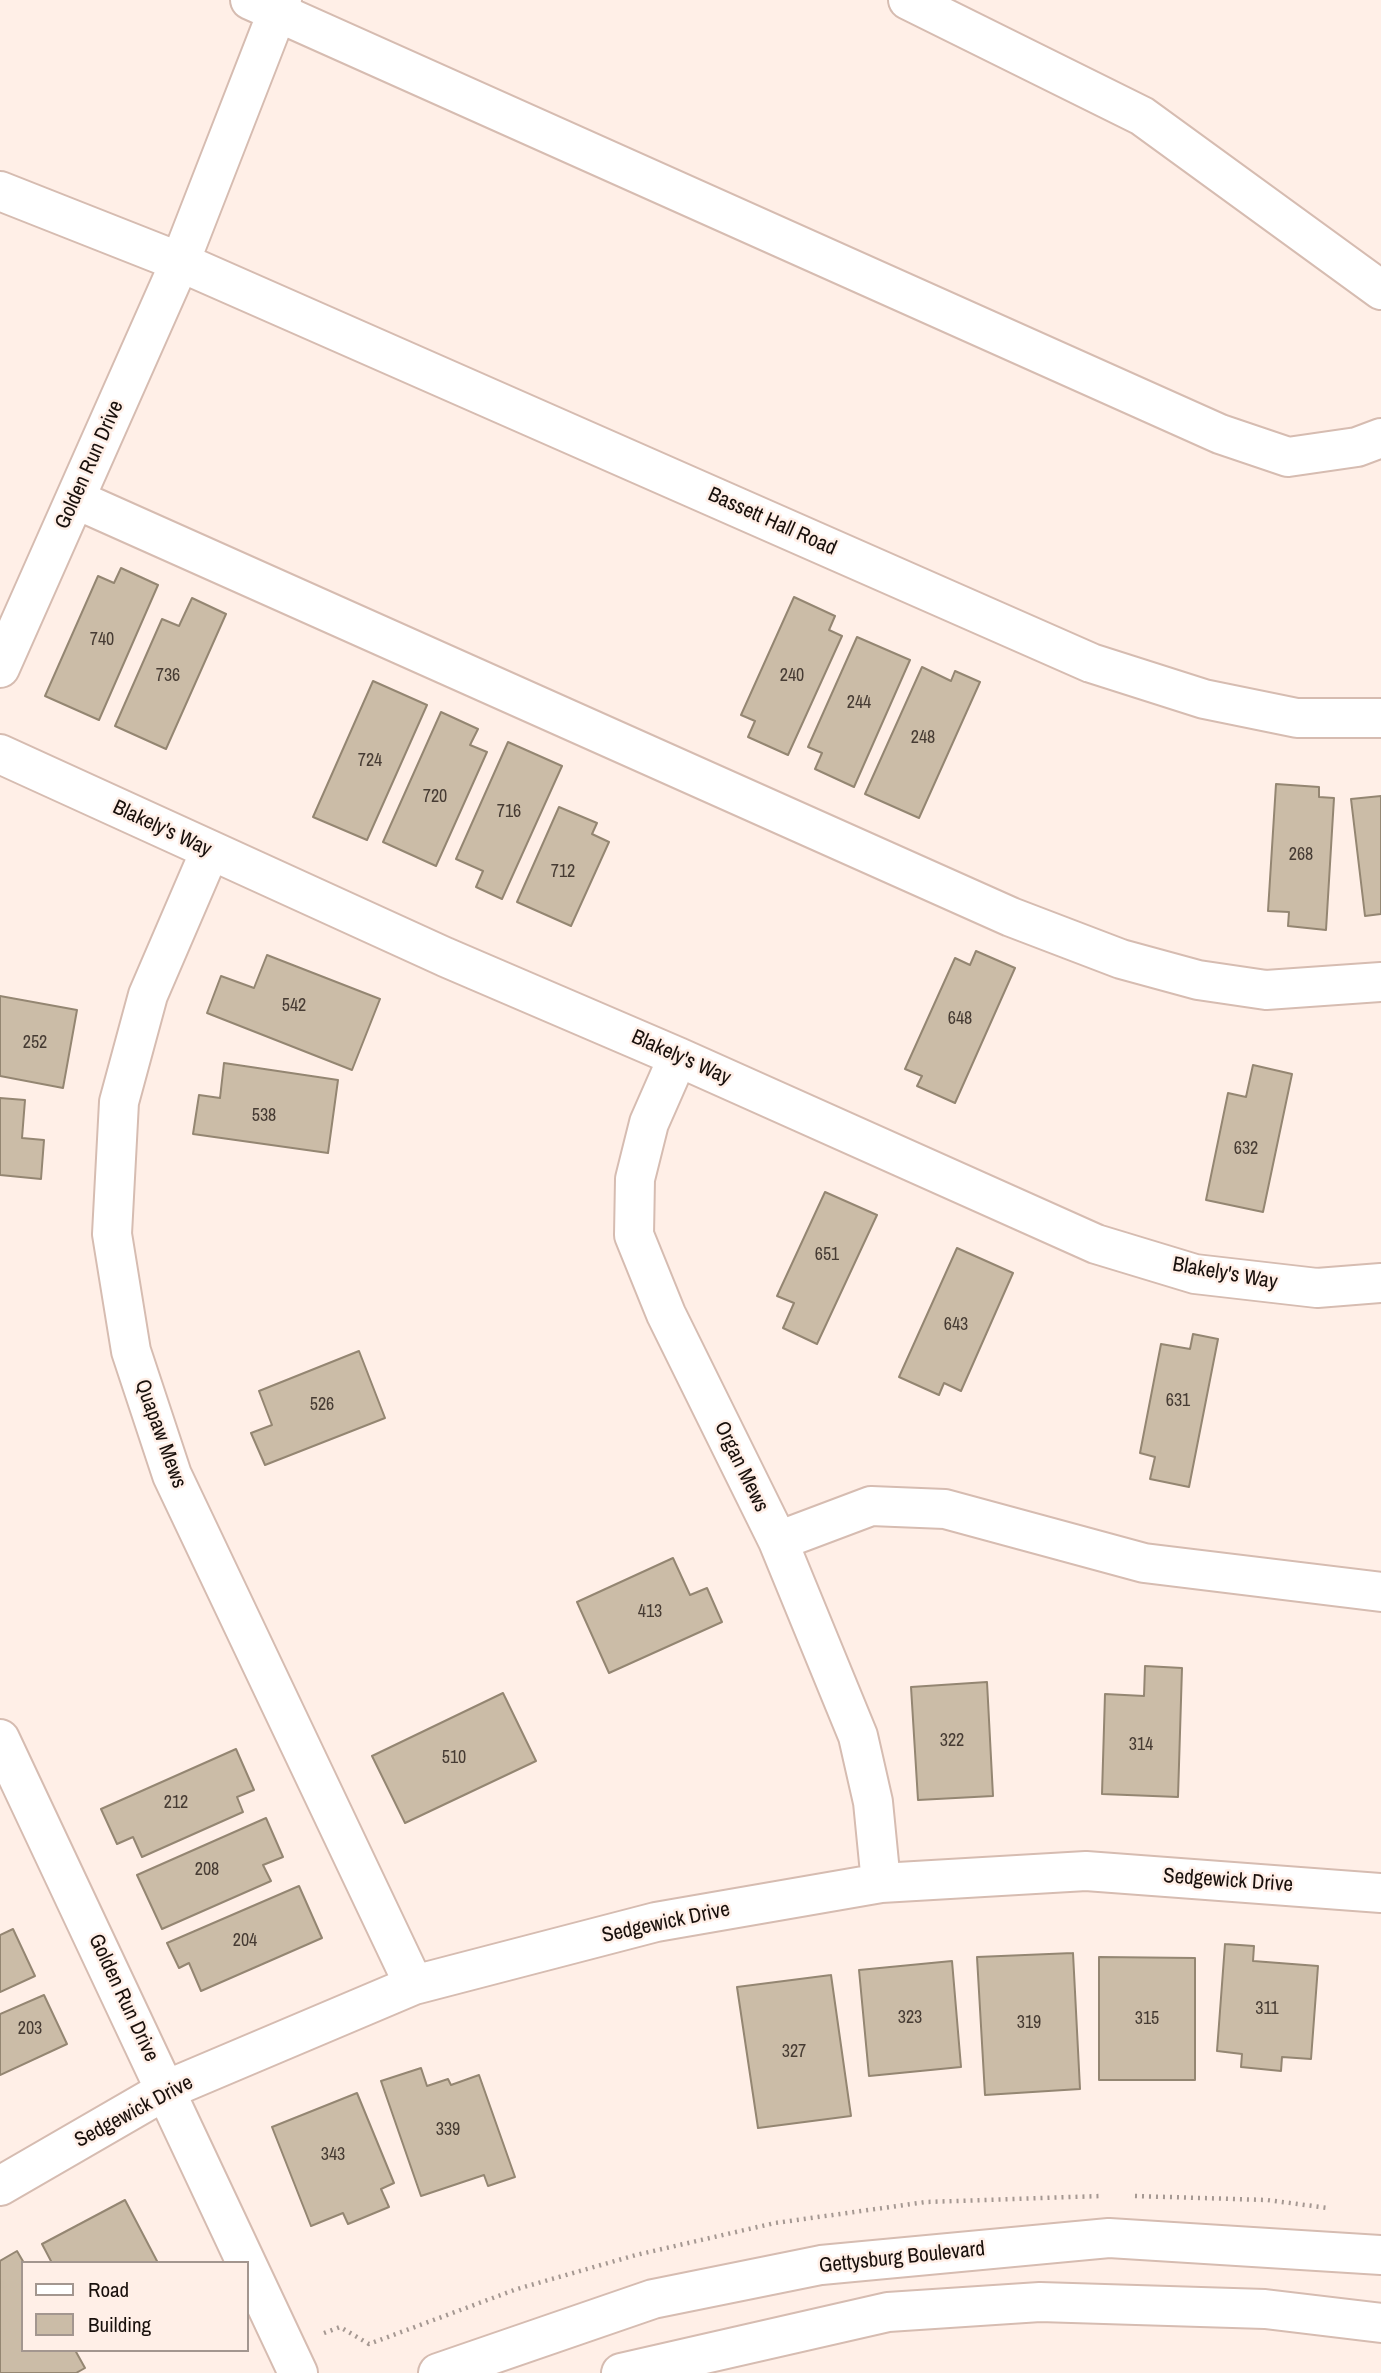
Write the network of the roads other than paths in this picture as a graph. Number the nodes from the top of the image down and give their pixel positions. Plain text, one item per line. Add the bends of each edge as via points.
1 (908, 0) edge
2 (270, 4) edge
3 (0, 191) edge
4 (180, 262) junction
5 (1381, 290) edge
6 (1381, 438) edge
7 (75, 499) junction
8 (0, 668) edge
9 (1381, 718) edge
10 (0, 754) edge
11 (210, 850) junction
12 (1381, 982) edge
13 (678, 1057) junction
14 (1381, 1283) edge
15 (778, 1541) junction
16 (1381, 1592) edge
17 (0, 1738) edge
18 (881, 1883) junction
19 (1381, 1891) edge
20 (414, 1985) junction
21 (166, 2090) junction
22 (0, 2186) edge
23 (1381, 2255) edge
24 (246, 2261) edge
25 (248, 2266) edge
26 (1381, 2323) edge
27 (298, 2373) edge
28 (438, 2373) edge
29 (621, 2373) edge

1 - 5 street via 1142,116
2 - 4 street, Golden Run Drive
2 - 6 street via 1220,434 1288,457 1357,447
3 - 4 street, Bassett Hall Road
4 - 7 street, Golden Run Drive
4 - 9 street, Bassett Hall Road via 1090,663 1204,699 1297,718
7 - 8 street, Golden Run Drive
7 - 12 street via 1011,917 1121,959 1198,980 1266,990
10 - 11 street, Blakely's Way
11 - 13 street, Blakely's Way
11 - 20 street, Quapaw Mews via 148,995 119,1102 112,1234 131,1351 172,1475
13 - 14 street, Blakely's Way via 1096,1244 1195,1274 1317,1288
13 - 15 street, Organ Mews via 649,1123 635,1179 634,1235 666,1314
15 - 16 street via 871,1506 946,1509 1144,1563
15 - 18 street, Organ Mews via 859,1737 873,1802
17 - 21 street, Golden Run Drive
18 - 19 street, Sedgewick Drive via 1086,1871
18 - 20 street, Sedgewick Drive via 656,1922
20 - 21 street, Sedgewick Drive
21 - 22 street, Sedgewick Drive
21 - 24 street, Golden Run Drive
23 - 28 street, Gettysburg Boulevard via 1109,2238 821,2265 653,2300
25 - 27 street, Golden Run Drive
26 - 29 street via 1265,2309 999,2304 888,2312

